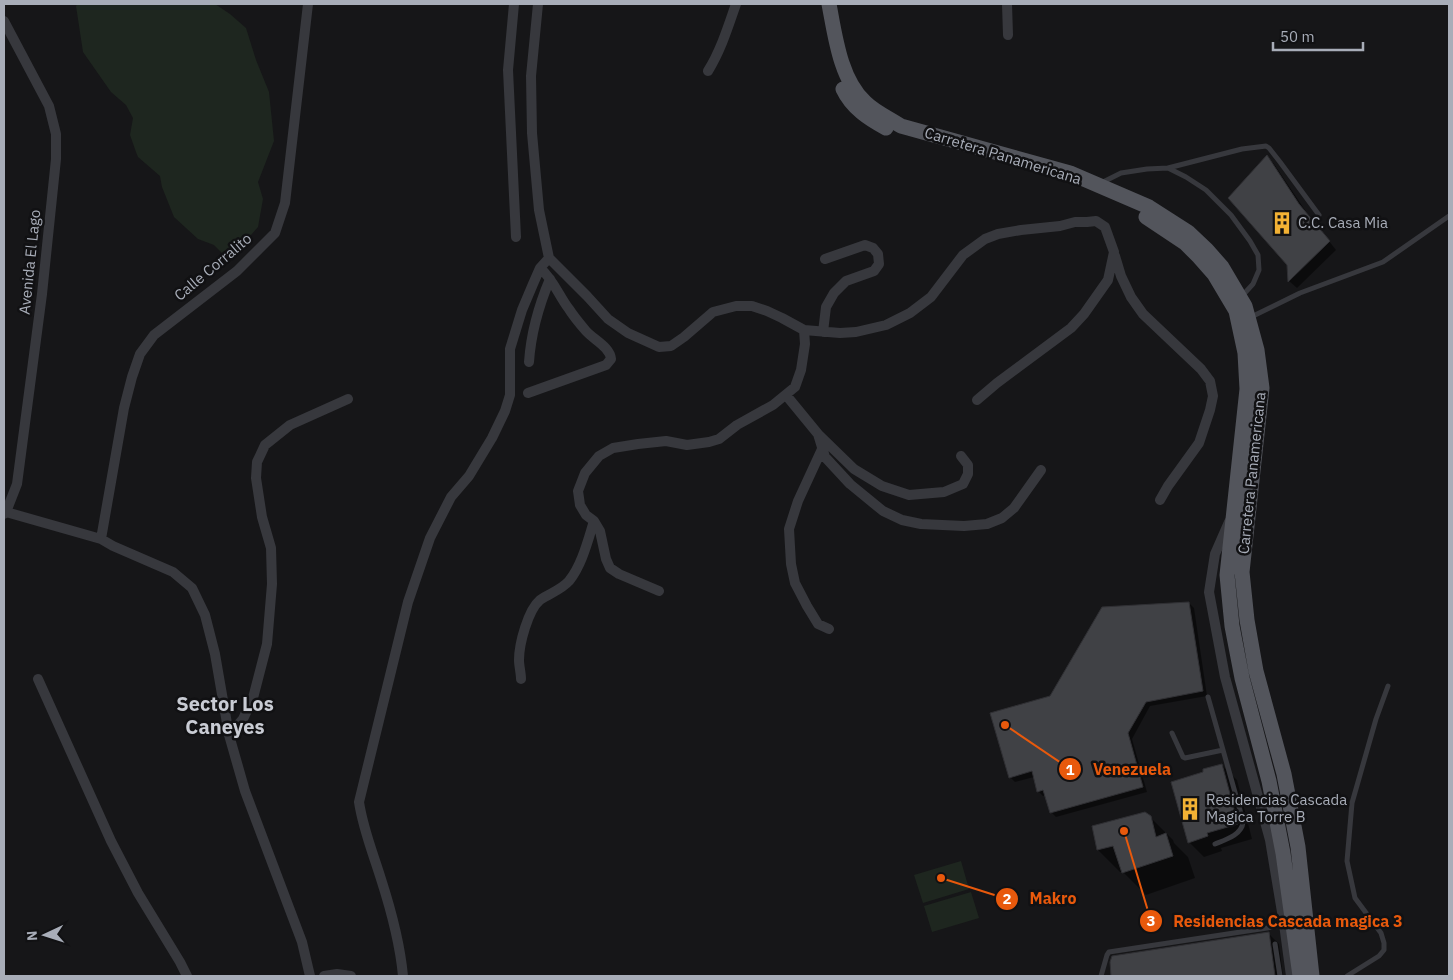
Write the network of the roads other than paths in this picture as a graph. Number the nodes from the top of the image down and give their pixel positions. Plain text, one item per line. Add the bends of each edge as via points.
1 (308, 4) edge
2 (514, 4) edge
3 (538, 4) edge
4 (736, 4) edge
5 (819, 4) edge
6 (829, 4) edge
7 (1007, 4) edge
8 (4, 21) edge
9 (1008, 35) dead end
10 (708, 71) dead end
11 (1168, 168) junction
12 (1096, 184) junction
13 (1319, 215) dead end
14 (1449, 216) edge
15 (516, 236) dead end
16 (1114, 252) junction
17 (549, 258) junction
18 (825, 260) dead end
19 (540, 268) junction
20 (550, 279) junction
21 (1240, 298) junction
22 (1248, 318) junction
23 (804, 330) junction
24 (823, 332) junction
25 (529, 362) dead end
26 (528, 392) dead end
27 (786, 394) junction
28 (348, 399) dead end
29 (977, 400) dead end
30 (818, 434) junction
31 (822, 449) junction
32 (961, 456) dead end
33 (1041, 470) dead end
34 (1160, 500) dead end
35 (1234, 512) junction
36 (5, 513) edge
37 (594, 521) junction
38 (101, 539) junction
39 (660, 591) dead end
40 (829, 629) dead end
41 (38, 679) dead end
42 (521, 679) dead end
43 (1388, 686) dead end
44 (1208, 697) dead end
45 (1172, 733) dead end
46 (229, 735) junction
47 (1223, 750) junction
48 (1215, 844) dead end
49 (1284, 924) junction
50 (1275, 944) dead end
51 (187, 976) edge
52 (310, 976) edge
53 (324, 976) edge
54 (351, 976) edge
55 (403, 976) edge
56 (1101, 976) edge
57 (1280, 976) edge
58 (1291, 976) edge
59 (1300, 976) edge
60 (1312, 976) edge
61 (1347, 976) edge

1 - 38 street, Calle Corralito via 285,203 275,233 237,271 154,335 140,354 124,408
2 - 15 street via 508,70
3 - 17 street via 531,76 532,133 539,210
4 - 10 street via 718,56
5 - 35 main road, Carretera Panamericana via 832,66 845,93 867,117 898,134 1068,184 1144,215 1185,243 1214,274 1236,312 1245,353 1247,389
6 - 12 main road, Carretera Panamericana via 840,60 864,102 878,112 901,126
7 - 9 street
8 - 36 street, Avenida El Lago via 48,106 56,134 42,294 17,484
11 - 12 lane via 1121,173
11 - 13 lane via 1266,146
11 - 21 lane via 1206,190 1231,215 1258,255 1260,270 1254,284
12 - 21 main road, Carretera Panamericana via 1149,207 1188,232 1222,267
14 - 22 lane via 1383,262 1300,293
16 - 24 street via 1105,227 1096,221 998,234 963,255 931,297 910,313 856,332
16 - 29 street via 1108,280 1078,321
16 - 34 street via 1121,276 1143,314 1201,369 1210,381 1213,396 1199,443
17 - 19 street
17 - 23 street via 608,319 628,333 659,347 671,346 712,312 736,306 752,306 767,311
18 - 24 street via 866,245 878,254 879,264 874,271 846,281 834,293 826,306
19 - 20 street
19 - 55 street via 510,349 510,395 505,411 469,476 451,497 430,538 408,602 359,802 393,919
20 - 25 street via 534,326
20 - 26 street via 568,309 607,350 611,360
21 - 22 main road, Carretera Panamericana
22 - 60 main road, Carretera Panamericana via 1262,388 1242,572 1256,671 1284,774 1298,847
23 - 24 street
23 - 27 street via 801,370 795,387
27 - 30 street
27 - 37 street via 719,439 686,446 666,441 638,444 613,448 599,456 585,473 578,491 580,505
28 - 46 street via 290,426 265,445 257,462 262,516 271,548 267,644 253,698 243,719
30 - 31 street
30 - 32 street via 854,469 882,486 909,496 944,492 963,484 968,465
31 - 33 street via 825,457 850,484 883,511 902,520 937,526 987,524 1002,518 1014,508
31 - 40 street via 789,529 795,583 818,624
35 - 49 street via 1215,554 1209,592 1225,677 1270,840
35 - 59 main road, Carretera Panamericana via 1227,575 1232,626 1283,853
36 - 38 street
37 - 39 street via 610,568
37 - 42 street via 570,580 534,606 519,659
38 - 46 street via 173,572 192,588 206,615
41 - 51 street via 111,840
43 - 61 lane via 1352,803 1347,861 1355,898 1381,933 1384,950
44 - 47 lane
45 - 47 lane via 1184,758
46 - 52 street via 245,791 302,942
47 - 48 lane via 1243,824 1233,836
49 - 56 lane via 1109,952
49 - 58 street
50 - 57 lane
53 - 54 street

